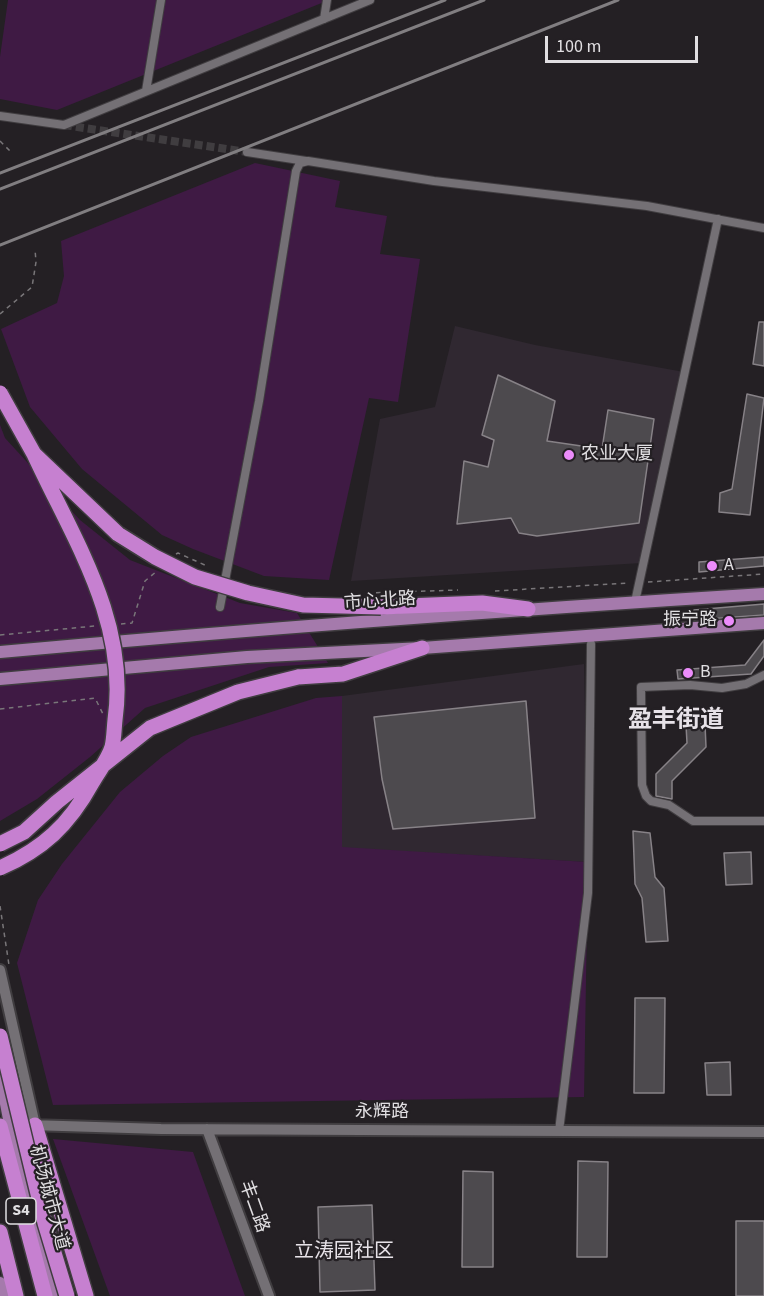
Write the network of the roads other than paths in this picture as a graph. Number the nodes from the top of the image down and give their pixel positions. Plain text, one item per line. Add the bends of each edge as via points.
1 (161, 0) edge
2 (327, 0) edge
3 (370, 0) edge
4 (324, 19) junction
5 (146, 91) junction
6 (0, 116) edge
7 (247, 152) tunnel mouth
8 (308, 161) junction
9 (718, 219) junction
10 (764, 228) edge
11 (0, 393) edge
12 (34, 454) junction
13 (764, 594) edge
14 (635, 602) junction
15 (220, 607) dead end
16 (528, 609) junction
17 (764, 623) edge
18 (591, 644) dead end
19 (422, 648) junction
20 (0, 652) edge
21 (0, 679) edge
22 (762, 679) edge
23 (764, 821) edge
24 (0, 844) edge
25 (0, 868) edge
26 (0, 970) edge
27 (0, 1036) edge
28 (0, 1073) edge
29 (3, 1125) edge
30 (35, 1125) junction
31 (207, 1129) junction
32 (559, 1131) junction
33 (764, 1132) edge
34 (0, 1232) edge
35 (0, 1283) edge
36 (4, 1296) edge
37 (16, 1296) edge
38 (45, 1296) edge
39 (57, 1296) edge
40 (67, 1296) edge
41 (86, 1296) edge
42 (269, 1296) edge

1 - 5 street
2 - 4 street
3 - 4 street
4 - 5 street
5 - 6 street via 64,125
7 - 8 street
8 - 9 street
8 - 15 street via 300,163 296,171 259,401
9 - 10 street
9 - 14 street
11 - 12 highway, bridge
12 - 16 highway, bridge via 118,534 195,578 303,605 482,603
12 - 25 highway, bridge via 86,559 110,624 118,677 117,707 112,747 84,798 59,832
13 - 14 main road, 市心北路
14 - 16 main road, 市心北路
16 - 20 main road, 市心北路
17 - 19 main road
18 - 32 street via 588,893
19 - 21 main road via 247,657
19 - 24 highway, bridge via 343,674 298,677 238,692 150,728 24,832
22 - 23 street via 722,688 642,687 642,785 651,801 669,805 693,821
26 - 30 street
27 - 40 highway, bridge via 45,1223
28 - 29 main road, 机场城市大道
29 - 30 street, 永辉路
29 - 38 highway, S4
29 - 39 main road, 机场城市大道
30 - 31 street, 永辉路
30 - 41 highway
31 - 32 street, 永辉路
31 - 42 street, 丰二路
32 - 33 street, 永辉路
34 - 37 highway, S4
35 - 36 main road

